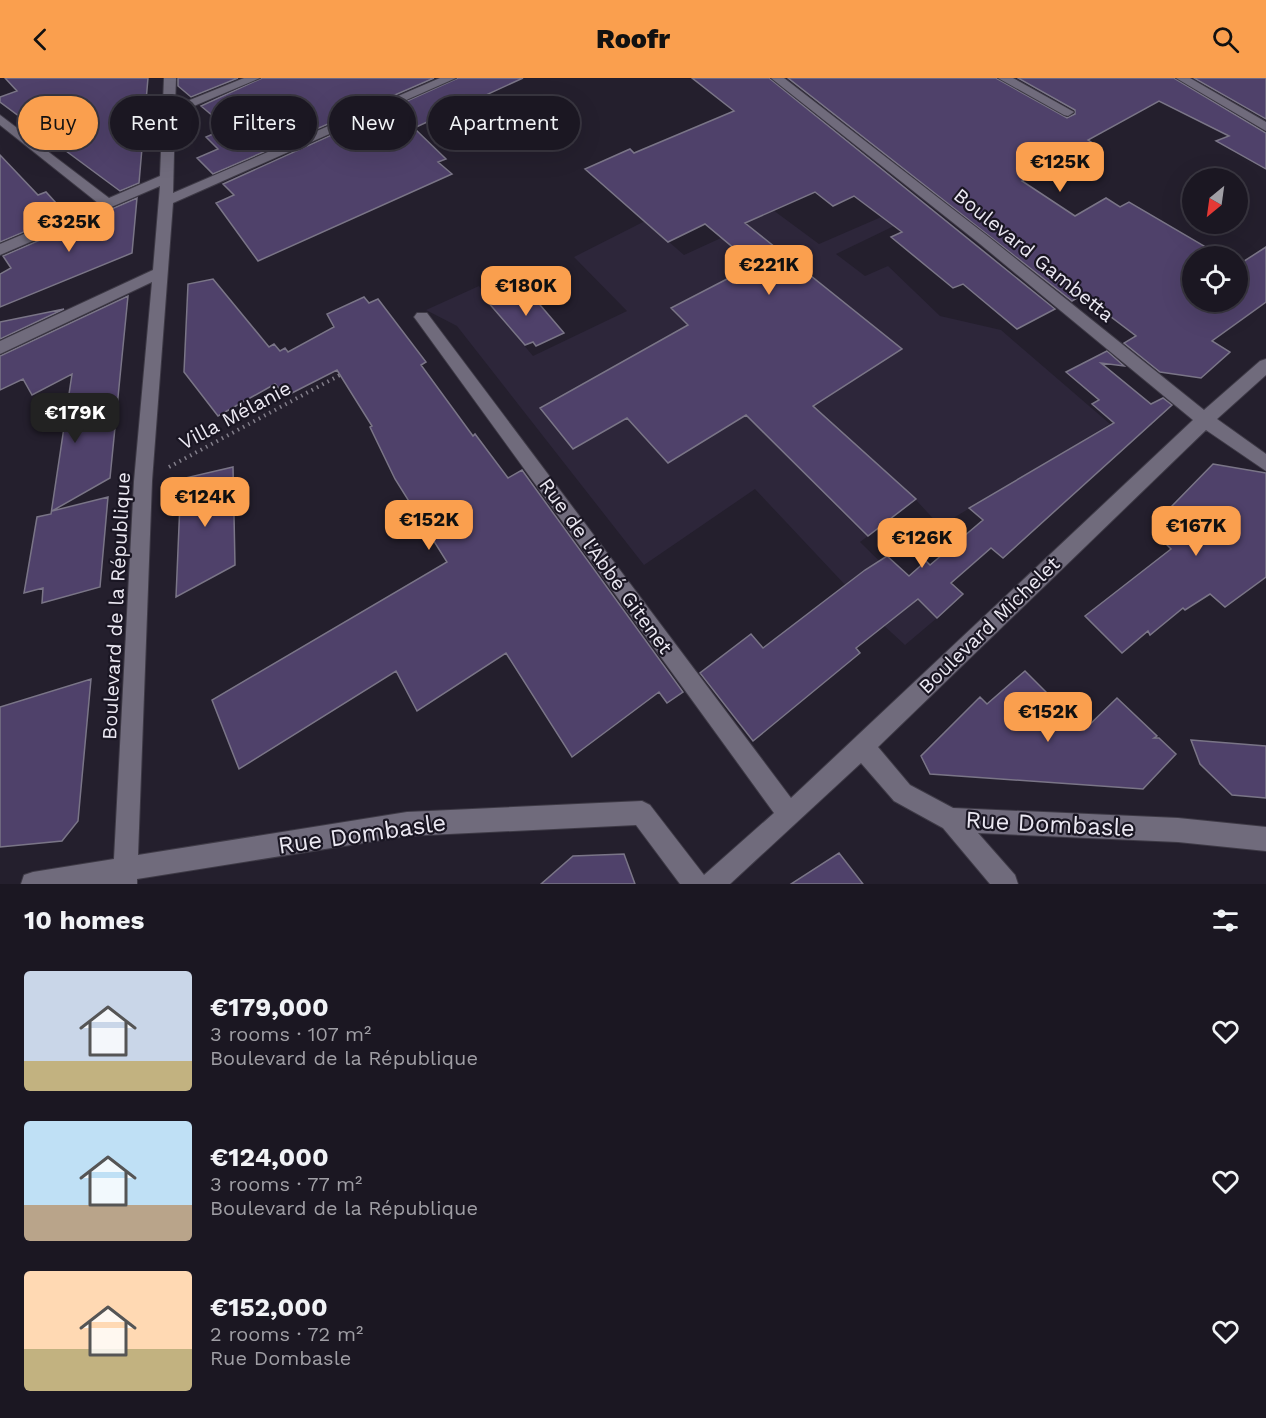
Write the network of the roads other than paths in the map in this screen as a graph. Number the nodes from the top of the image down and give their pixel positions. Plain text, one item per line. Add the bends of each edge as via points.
1 (170, 78) edge
2 (254, 78) edge
3 (450, 78) edge
4 (777, 78) edge
5 (1004, 78) edge
6 (1182, 78) edge
7 (169, 96) edge
8 (199, 100) edge
9 (1068, 112) dead end
10 (0, 119) edge
11 (1266, 127) edge
12 (167, 150) edge
13 (167, 178) junction
14 (166, 201) junction
15 (107, 203) junction
16 (0, 250) edge
17 (161, 272) junction
18 (422, 317) dead end
19 (0, 348) edge
20 (1266, 365) edge
21 (1205, 420) junction
22 (1266, 464) edge
23 (862, 746) junction
24 (790, 815) junction
25 (951, 819) junction
26 (1266, 839) edge
27 (126, 877) edge
28 (33, 884) edge
29 (694, 884) edge
30 (711, 884) edge
31 (1006, 884) edge

1 - 7 street, Boulevard de la République
2 - 8 street
3 - 14 street
4 - 21 street, Boulevard Gambetta
5 - 9 street
6 - 11 street
10 - 15 street
12 - 13 street, Boulevard de la République
13 - 14 street, Boulevard de la République
13 - 15 street
14 - 17 street, Boulevard de la République
15 - 16 street
17 - 19 street
17 - 27 street, Boulevard de la République via 143,481
18 - 24 street, Rue de l'Abbé Gitenet
20 - 21 street, Boulevard Michelet
21 - 22 street, Boulevard Gambetta
21 - 23 street, Boulevard Michelet
23 - 24 street, Boulevard Michelet
23 - 25 street, Rue Dombasle via 902,793
24 - 30 street, Boulevard Michelet
25 - 26 street, Rue Dombasle via 1178,830
25 - 31 street
27 - 28 street, Rue Dombasle
27 - 29 street, Rue Dombasle via 407,824 642,813

